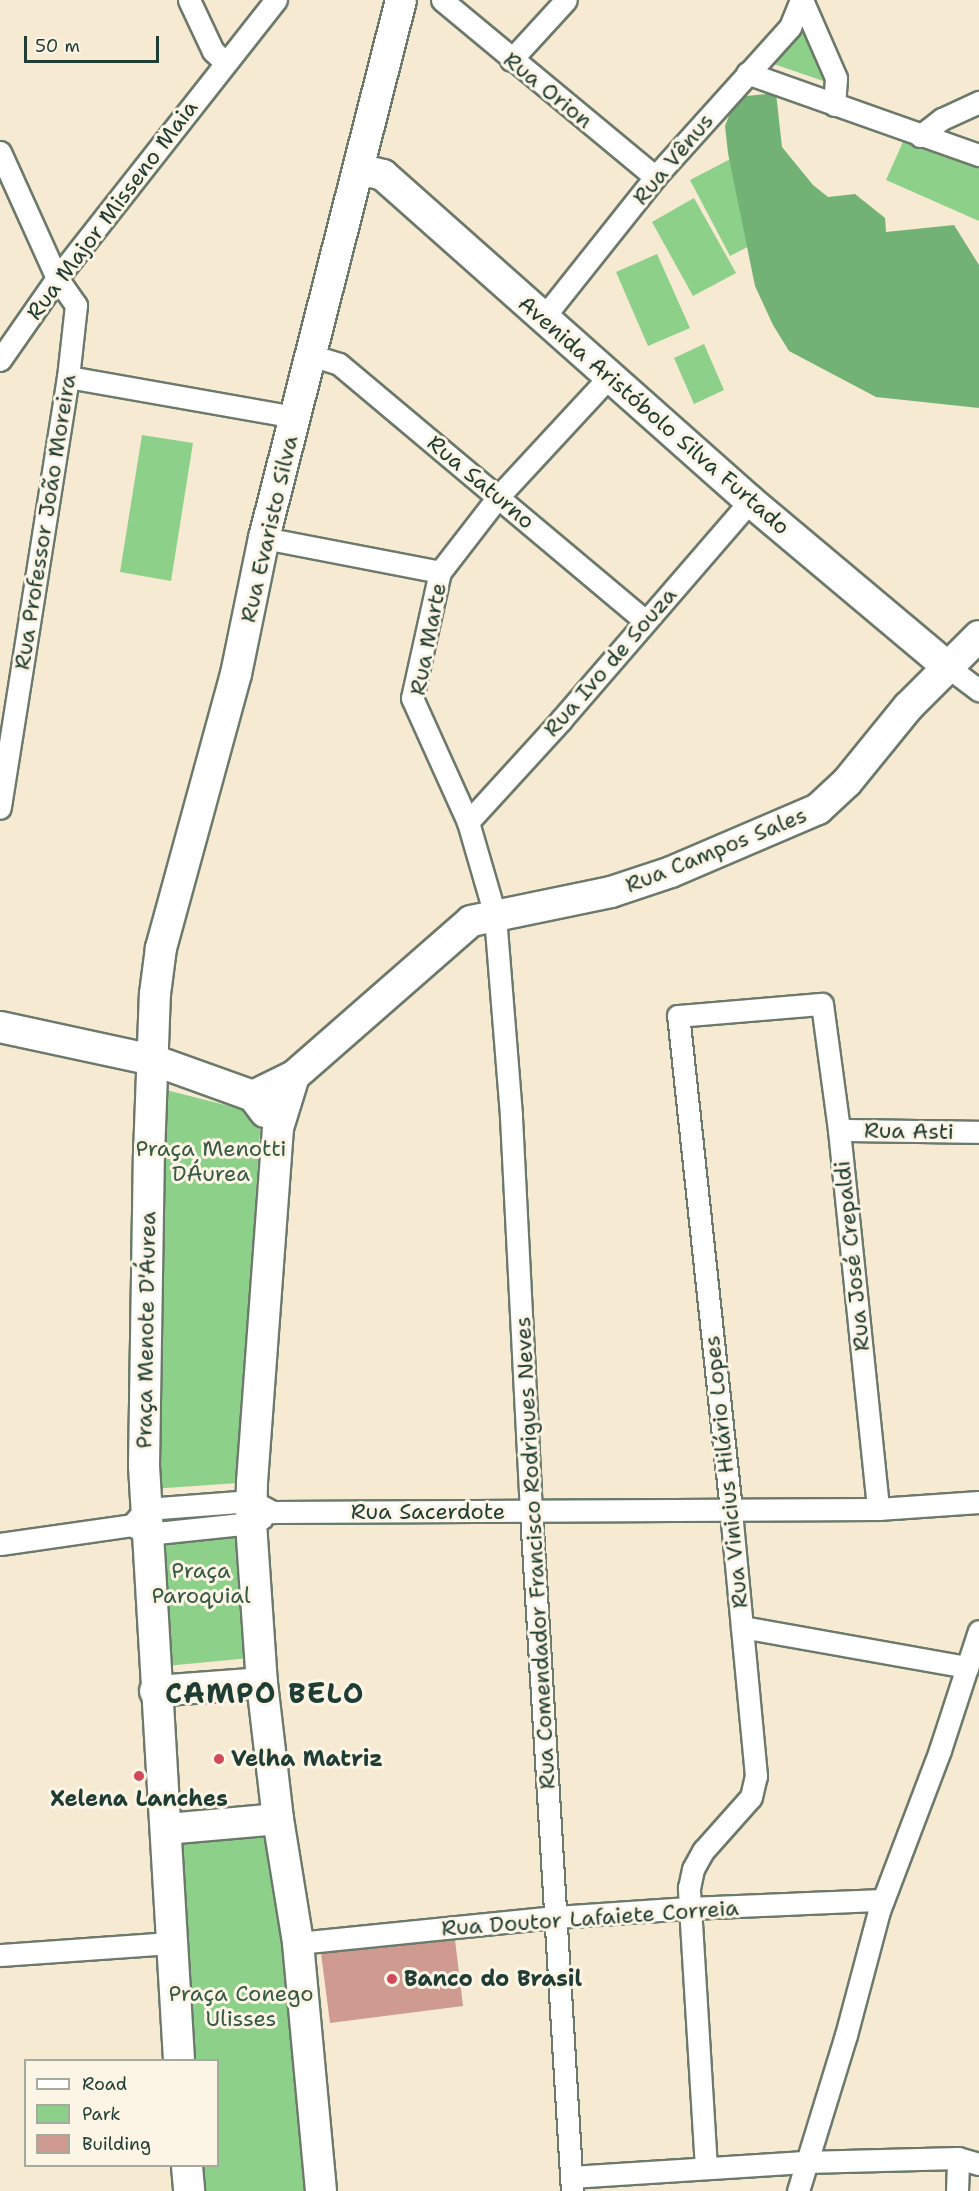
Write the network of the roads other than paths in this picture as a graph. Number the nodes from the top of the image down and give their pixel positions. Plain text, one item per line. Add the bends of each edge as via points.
1 (189, 0) edge
2 (276, 0) edge
3 (401, 0) edge
4 (442, 0) edge
5 (566, 0) edge
6 (802, 0) edge
7 (511, 60) junction
8 (225, 62) junction
9 (747, 73) junction
10 (979, 102) edge
11 (834, 105) junction
12 (920, 136) junction
13 (0, 152) edge
14 (979, 155) edge
15 (359, 169) junction
16 (655, 177) junction
17 (57, 278) junction
18 (543, 318) junction
19 (310, 355) junction
20 (0, 360) edge
21 (610, 376) junction
22 (68, 377) junction
23 (295, 417) junction
24 (498, 497) junction
25 (750, 501) junction
26 (264, 538) junction
27 (440, 572) junction
28 (645, 621) junction
29 (979, 636) edge
30 (948, 667) junction
31 (979, 690) edge
32 (0, 808) edge
33 (468, 822) junction
34 (495, 915) junction
35 (822, 1004) joint
36 (0, 1027) edge
37 (153, 1060) junction
38 (294, 1076) junction
39 (253, 1096) junction
40 (278, 1128) junction
41 (839, 1130) junction
42 (979, 1131) edge
43 (979, 1502) edge
44 (878, 1509) junction
45 (731, 1510) junction
46 (259, 1512) junction
47 (531, 1512) junction
48 (142, 1523) junction
49 (0, 1544) edge
50 (742, 1627) junction
51 (979, 1631) edge
52 (967, 1667) junction
53 (262, 1672) junction
54 (154, 1681) junction
55 (280, 1828) junction
56 (166, 1829) junction
57 (883, 1900) junction
58 (689, 1908) junction
59 (556, 1917) junction
60 (171, 1943) junction
61 (298, 1943) junction
62 (0, 1954) edge
63 (179, 2059) edge
64 (958, 2158) junction
65 (805, 2162) junction
66 (979, 2164) edge
67 (187, 2167) edge
68 (706, 2168) junction
69 (572, 2184) edge
70 (189, 2191) edge
71 (321, 2191) edge
72 (798, 2191) edge
73 (957, 2191) edge

1 - 8 street via 213,51
2 - 8 street, Rua Major Misseno Maia
3 - 15 main road, Rua Evaristo Silva
4 - 7 street, Rua Orion
5 - 7 street
6 - 9 street, Rua Vênus via 790,27
6 - 11 street via 836,78
7 - 16 street, Rua Orion
8 - 17 street, Rua Major Misseno Maia
9 - 11 street
9 - 16 street, Rua Vênus
10 - 12 street via 942,119
11 - 12 street
12 - 14 street
13 - 17 street, Rua Professor João Moreira
15 - 18 main road, Avenida Aristóbolo Silva Furtado via 383,175
15 - 19 main road, Rua Evaristo Silva
16 - 18 street, Rua Vênus
17 - 20 street, Rua Major Misseno Maia
17 - 22 street, Rua Professor João Moreira via 76,304
18 - 21 main road, Avenida Aristóbolo Silva Furtado
19 - 23 main road, Rua Evaristo Silva
19 - 24 street, Rua Saturno via 339,364
21 - 24 street, Rua Marte
21 - 25 main road, Avenida Aristóbolo Silva Furtado
22 - 23 street
22 - 32 street, Rua Professor João Moreira
23 - 26 main road, Rua Evaristo Silva
24 - 27 street, Rua Marte
24 - 28 street, Rua Saturno
25 - 28 street, Rua Ivo de Souza
25 - 30 main road, Avenida Aristóbolo Silva Furtado
26 - 27 street
26 - 37 main road, Rua Evaristo Silva via 236,674 161,948
27 - 33 street, Rua Marte via 412,698
28 - 33 street, Rua Ivo de Souza
29 - 30 main road, Rua Campos Sales
30 - 31 street
30 - 34 main road, Rua Campos Sales via 908,707 848,782 818,809 671,872 611,892
33 - 34 street, Rua Marte
34 - 38 main road, Rua Campos Sales via 471,921
34 - 47 street, Rua Comendador Francisco Rodrigues Neves via 511,1115
35 - 41 street, Rua José Crepaldi
35 - 45 street, Rua Vinicius Hilário Lopes via 678,1016
36 - 37 main road
37 - 39 main road
37 - 48 main road, Praça Menote D'Áurea
38 - 39 main road, Rua Campos Sales
38 - 40 main road
39 - 40 main road
40 - 46 main road
41 - 42 street, Rua Asti
41 - 44 street, Rua José Crepaldi
43 - 44 street, Rua Sacerdote
44 - 45 street, Rua Sacerdote
45 - 47 street, Rua Sacerdote
45 - 50 street, Rua Vinicius Hilário Lopes
46 - 47 street, Rua Sacerdote
46 - 48 street
46 - 53 main road
47 - 59 street, Rua Comendador Francisco Rodrigues Neves
48 - 49 street
48 - 54 main road, Praça Menote D'Áurea
50 - 52 street
50 - 58 street, Rua Vinicius Hilário Lopes via 756,1776 751,1797 703,1851 693,1869 688,1888
51 - 52 street
52 - 57 street
53 - 54 main road
53 - 55 main road
54 - 56 main road
55 - 56 main road
55 - 61 main road
56 - 60 main road
57 - 58 street, Rua Doutor Lafaiete Correia
57 - 65 street via 846,2035
58 - 59 street, Rua Doutor Lafaiete Correia
58 - 68 street, Rua Vinicius Hilário Lopes
59 - 61 street, Rua Doutor Lafaiete Correia
59 - 69 street, Rua Comendador Francisco Rodrigues Neves
60 - 62 street
60 - 63 main road
61 - 71 main road
64 - 65 street
64 - 66 street
64 - 73 street
65 - 68 street
65 - 72 street
67 - 70 main road
68 - 69 street

